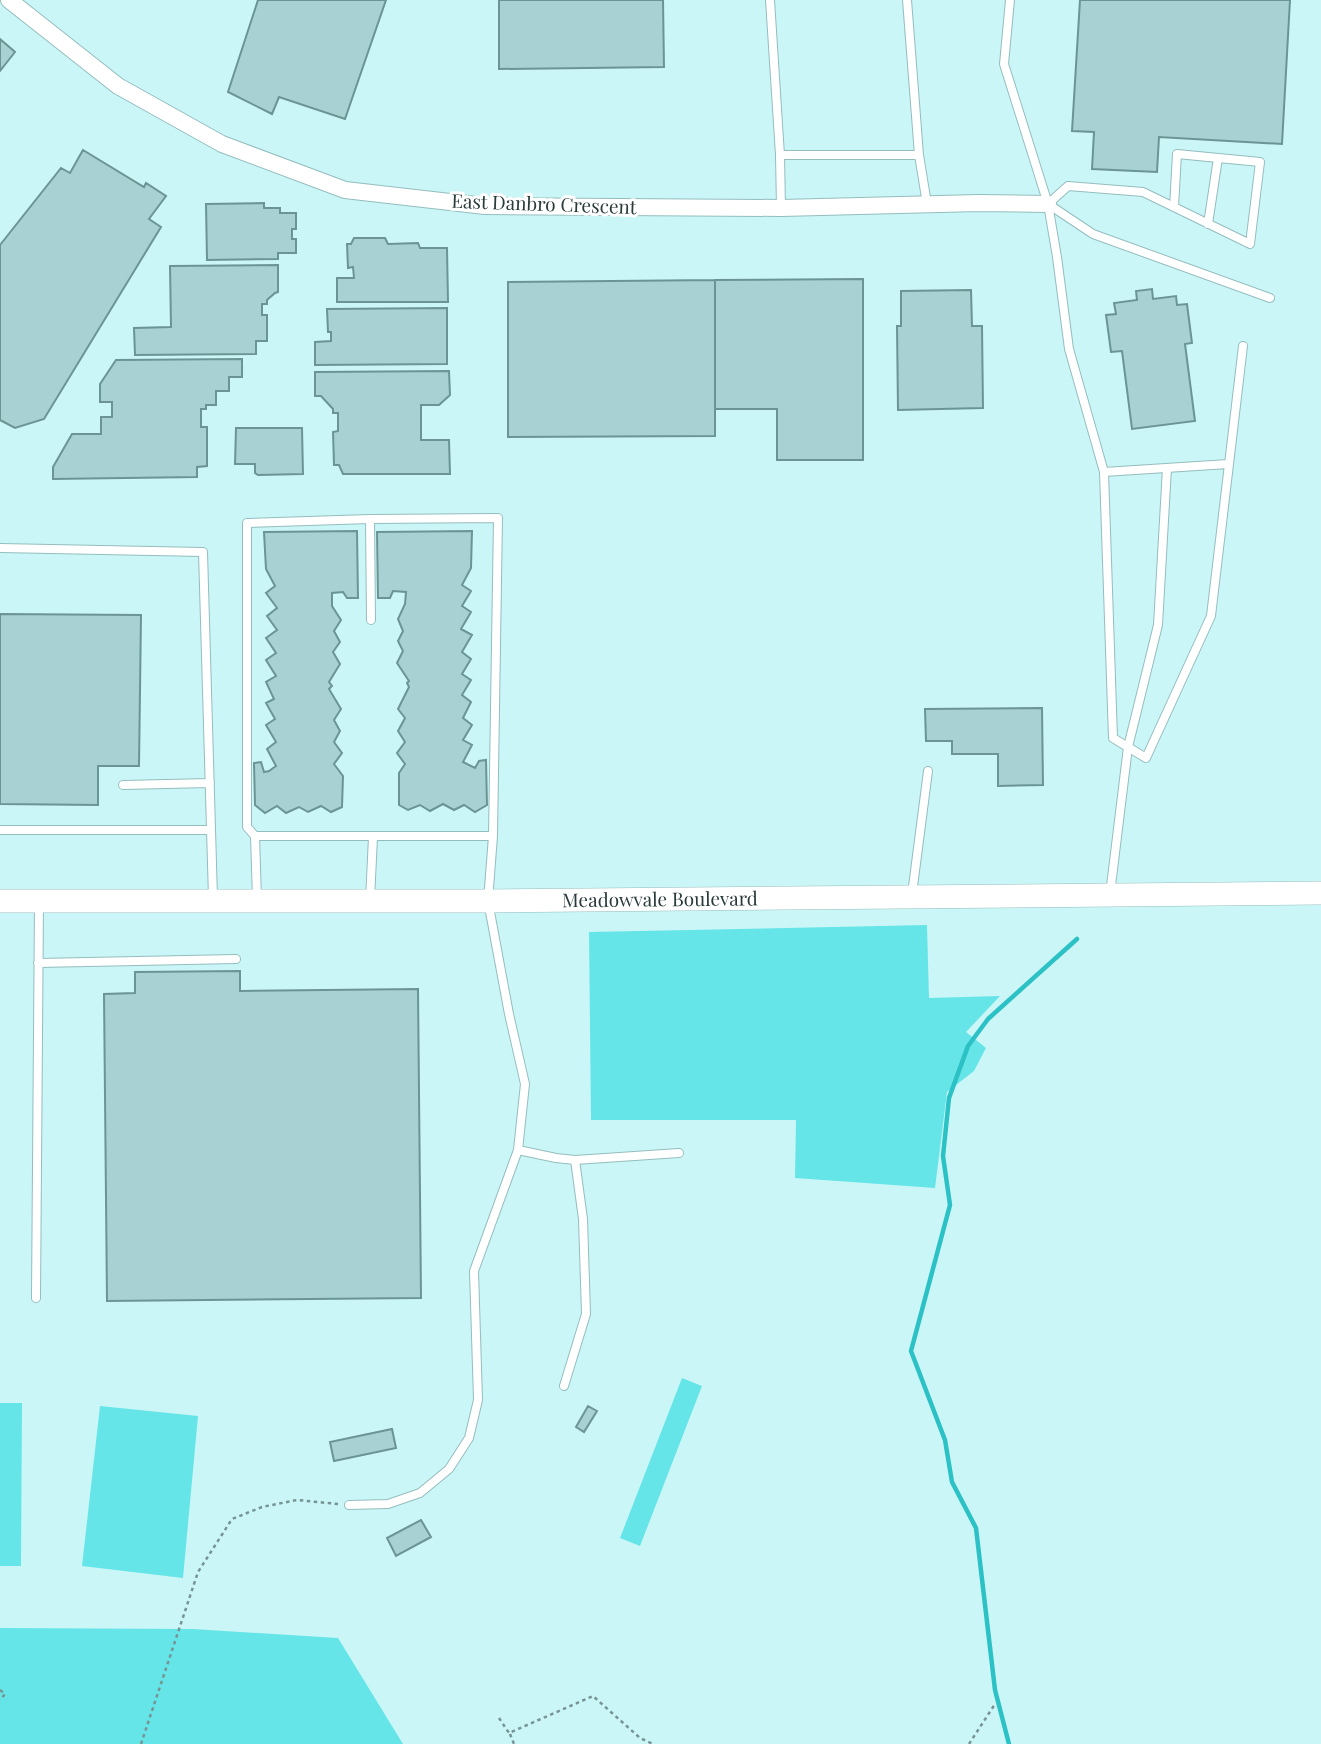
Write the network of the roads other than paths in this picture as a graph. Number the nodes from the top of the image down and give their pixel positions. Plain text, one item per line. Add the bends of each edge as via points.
1 (9, 0) edge
2 (770, 0) edge
3 (907, 0) edge
4 (1010, 0) edge
5 (780, 155) junction
6 (919, 155) junction
7 (1218, 158) junction
8 (927, 204) junction
9 (1048, 204) junction
10 (1174, 207) junction
11 (781, 208) junction
12 (1208, 224) junction
13 (1270, 298) dead end
14 (1243, 346) dead end
15 (1228, 464) junction
16 (1167, 468) junction
17 (1104, 472) junction
18 (370, 519) junction
19 (0, 548) edge
20 (371, 620) dead end
21 (1128, 747) junction
22 (928, 771) dead end
23 (210, 783) junction
24 (123, 785) dead end
25 (0, 830) edge
26 (211, 830) junction
27 (255, 836) junction
28 (494, 836) junction
29 (373, 837) junction
30 (1321, 893) edge
31 (1110, 895) junction
32 (912, 897) junction
33 (0, 901) edge
34 (39, 901) junction
35 (213, 901) junction
36 (257, 901) junction
37 (370, 901) junction
38 (488, 901) junction
39 (236, 959) dead end
40 (38, 963) junction
41 (518, 1150) junction
42 (679, 1153) dead end
43 (575, 1160) junction
44 (36, 1298) dead end
45 (564, 1386) dead end
46 (349, 1505) road end

1 - 11 street, East Danbro Crescent via 118,86 222,144 345,190 485,206
2 - 5 lane
3 - 6 lane
4 - 9 lane via 1004,64
5 - 6 lane
5 - 11 lane
6 - 8 lane
7 - 10 lane via 1177,154
7 - 12 lane
7 - 12 lane via 1259,162 1250,244
8 - 9 street, East Danbro Crescent
8 - 11 street, East Danbro Crescent
9 - 10 lane via 1069,186 1143,192
9 - 13 lane via 1093,234
9 - 17 lane via 1069,349
10 - 12 lane
14 - 15 lane
15 - 16 lane
15 - 21 lane via 1211,617 1146,758
16 - 17 lane
16 - 21 lane via 1158,625
17 - 21 lane via 1113,738
18 - 20 lane
18 - 27 lane via 247,523 247,827
18 - 28 lane via 498,518
19 - 23 lane via 203,552
21 - 31 lane
22 - 32 lane
23 - 24 lane
23 - 26 lane
25 - 26 lane
26 - 35 lane
27 - 29 lane
27 - 36 lane
28 - 29 lane
28 - 38 lane
29 - 37 lane
30 - 31 main road, Meadowvale Boulevard
31 - 32 main road, Meadowvale Boulevard
32 - 38 main road, Meadowvale Boulevard
33 - 34 main road, Meadowvale Boulevard
34 - 35 main road, Meadowvale Boulevard
34 - 40 lane
35 - 36 main road, Meadowvale Boulevard
36 - 37 main road, Meadowvale Boulevard
37 - 38 main road, Meadowvale Boulevard
38 - 41 lane via 525,1084
39 - 40 lane
40 - 44 lane
41 - 43 lane
41 - 46 lane via 474,1271 478,1400 469,1438 449,1469 420,1493 388,1504
42 - 43 lane
43 - 45 lane via 583,1219 586,1314

